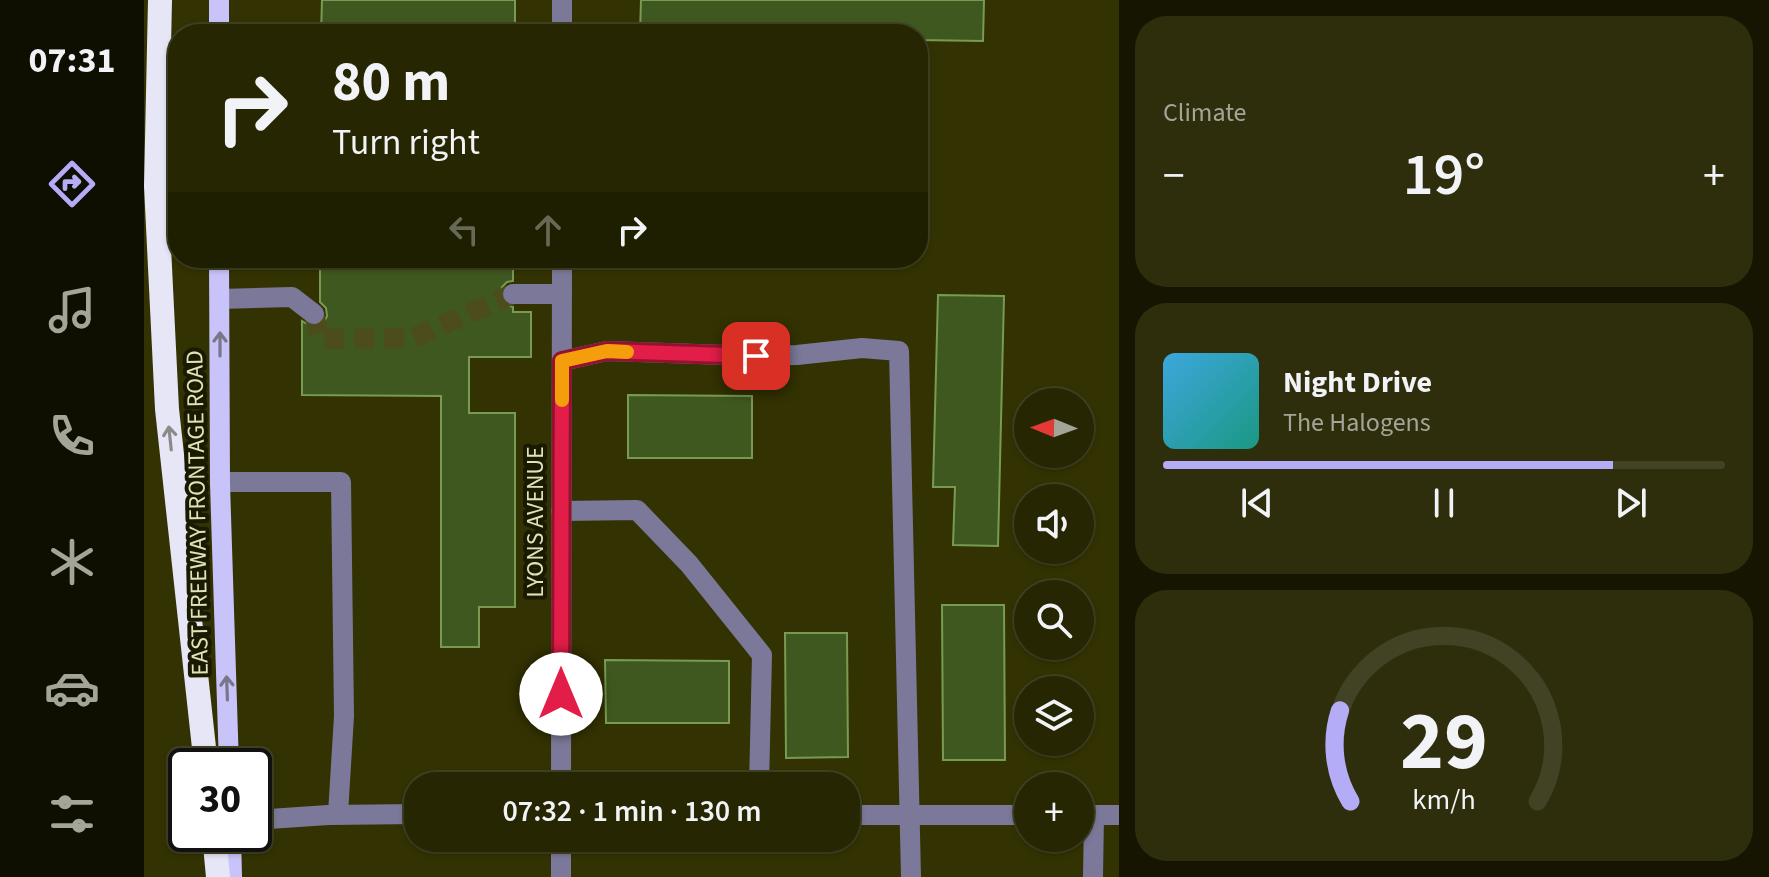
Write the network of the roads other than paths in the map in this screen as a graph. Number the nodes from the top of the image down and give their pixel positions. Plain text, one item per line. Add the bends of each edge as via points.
1 (160, 0) edge
2 (219, 0) edge
3 (562, 0) edge
4 (219, 24) edge
5 (562, 24) edge
6 (219, 268) edge
7 (562, 268) edge
8 (513, 294) tunnel mouth
9 (562, 294) junction
10 (220, 299) junction
11 (314, 314) tunnel mouth
12 (562, 361) junction
13 (220, 482) junction
14 (561, 511) junction
15 (204, 748) edge
16 (228, 748) edge
17 (561, 772) edge
18 (759, 772) edge
19 (338, 814) junction
20 (404, 814) edge
21 (860, 815) edge
22 (911, 815) junction
23 (1014, 815) edge
24 (1094, 815) edge
25 (1119, 815) edge
26 (272, 819) edge
27 (216, 852) edge
28 (231, 852) edge
29 (561, 852) edge
30 (1091, 852) edge
31 (218, 877) edge
32 (232, 877) edge
33 (561, 877) edge
34 (911, 877) edge
35 (1093, 877) edge

15 -> 1 highway via 167,409 156,186
2 - 4 main road
3 - 5 street
6 - 10 main road, EAST FREEWAY FRONTAGE ROAD
7 - 9 street, LYONS AVENUE
8 - 9 street
9 - 12 street, LYONS AVENUE
10 - 11 street via 292,297
13 -> 10 main road, EAST FREEWAY FRONTAGE ROAD
12 - 14 street, LYONS AVENUE
12 - 22 street via 607,351 756,356 862,348 899,351
16 -> 13 main road, EAST FREEWAY FRONTAGE ROAD
13 - 19 street via 341,482 344,716
14 - 17 street, LYONS AVENUE
14 - 18 street via 637,510 689,564 762,655
19 - 20 street
19 - 26 street
21 - 22 street
22 - 23 street
22 - 34 street
24 - 25 street
27 - 31 highway
28 - 32 main road
29 - 33 street
30 - 35 street

